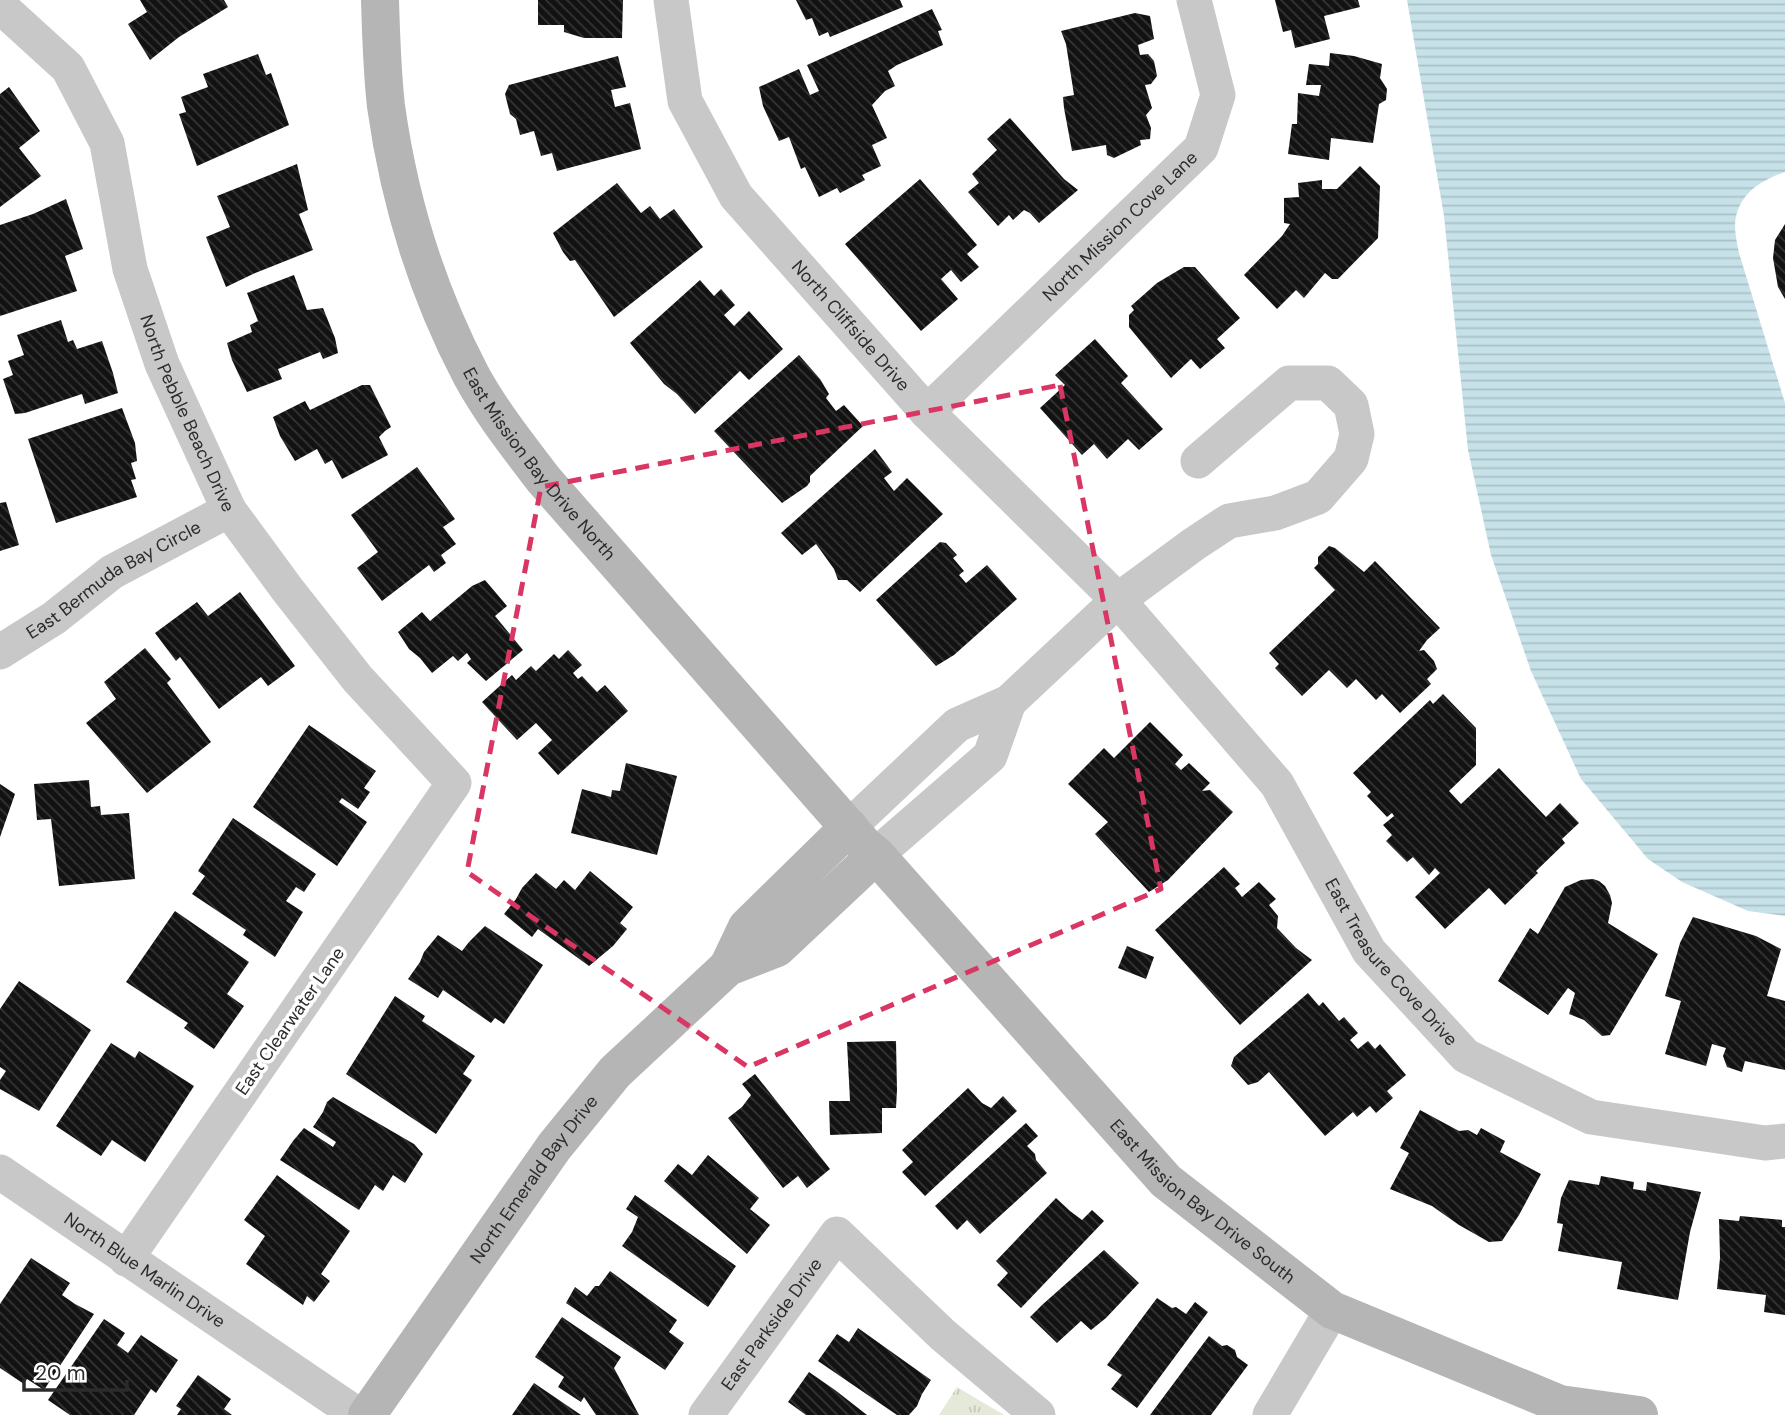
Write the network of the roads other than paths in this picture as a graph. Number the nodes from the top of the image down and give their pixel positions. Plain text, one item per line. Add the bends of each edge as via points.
1 (380, 0) edge
2 (671, 0) edge
3 (1194, 0) edge
4 (0, 6) edge
5 (927, 412) junction
6 (1198, 461) dead end
7 (229, 510) junction
8 (1118, 600) junction
9 (0, 652) edge
10 (454, 783) joint
11 (863, 842) junction
12 (1785, 1142) edge
13 (0, 1172) edge
14 (127, 1259) junction
15 (1332, 1310) junction
16 (358, 1415) edge
17 (367, 1415) edge
18 (706, 1415) edge
19 (1038, 1415) edge
20 (1270, 1415) edge
21 (1639, 1415) edge

1 - 11 street, East Mission Bay Drive North via 386,105 400,183 440,309 472,376 544,480
2 - 5 street, North Cliffside Drive via 685,101 736,196
3 - 5 street, North Mission Cove Lane via 1218,95 1201,148
4 - 7 street, North Pebble Beach Drive via 68,68 107,143 130,269 162,365
5 - 8 street, North Cliffside Drive
6 - 8 street, North Emerald Bay Drive via 1289,383 1328,383 1351,405 1357,434 1351,459 1318,497 1275,513 1229,521
7 - 9 street, East Bermuda Bay Circle via 112,572 54,618
7 - 10 street, North Pebble Beach Drive via 357,678
8 - 11 street, North Emerald Bay Drive via 1009,702 990,756
8 - 12 street, East Treasure Cove Drive via 1277,784 1369,951 1466,1056 1591,1117 1765,1143
10 - 14 street, East Clearwater Lane
11 - 15 street, East Mission Bay Drive South via 1166,1181
11 - 17 street, North Emerald Bay Drive via 777,948 728,967 615,1072 554,1147
13 - 14 street, North Blue Marlin Drive
14 - 16 street, North Blue Marlin Drive
15 - 20 street
15 - 21 street, East Mission Bay Drive South via 1560,1404
18 - 19 street, East Parkside Drive via 836,1234 943,1335

